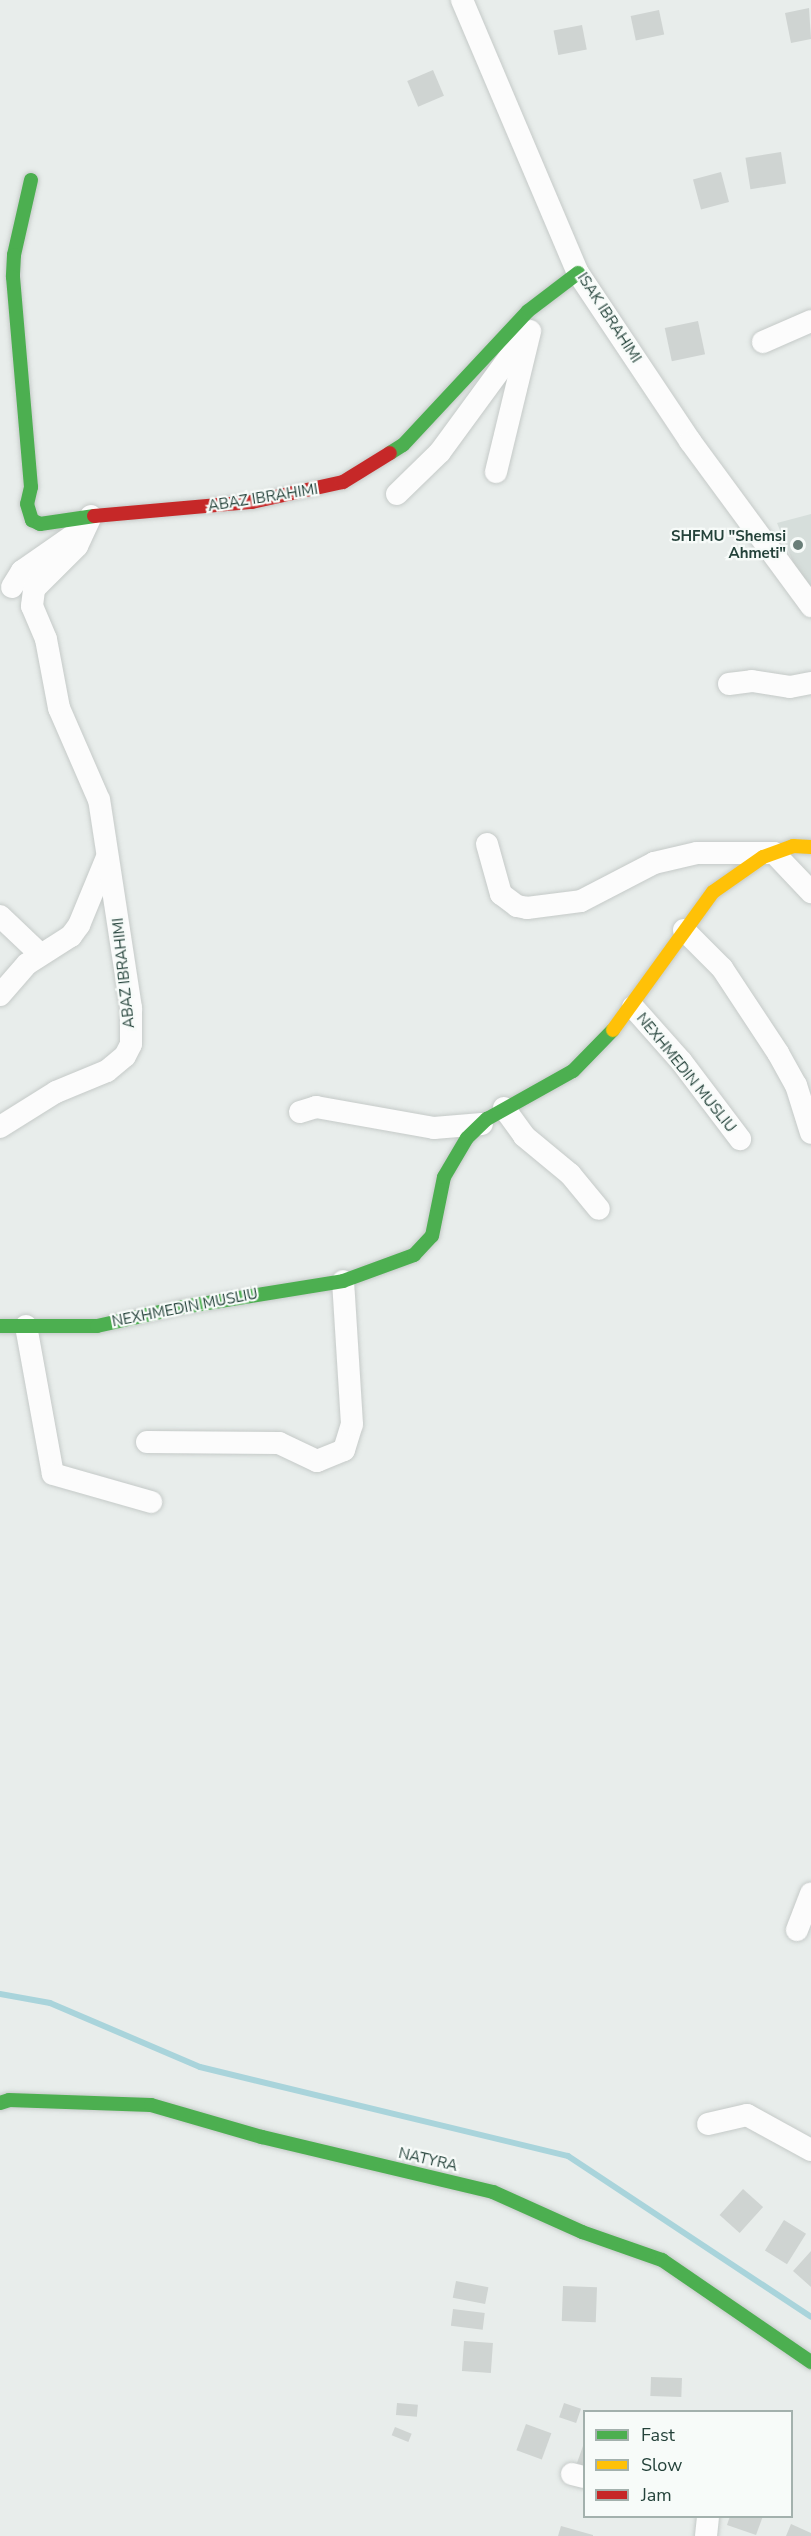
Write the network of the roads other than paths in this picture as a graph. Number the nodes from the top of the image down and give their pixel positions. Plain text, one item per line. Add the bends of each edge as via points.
1 (462, 0) edge
2 (31, 180) dead end
3 (579, 273) junction
4 (542, 301) junction
5 (811, 321) edge
6 (530, 330) junction
7 (763, 342) dead end
8 (495, 472) dead end
9 (396, 494) dead end
10 (92, 516) junction
11 (12, 587) dead end
12 (811, 606) edge
13 (811, 683) edge
14 (729, 684) dead end
15 (487, 844) dead end
16 (811, 847) edge
17 (108, 853) junction
18 (774, 853) junction
19 (811, 892) edge
20 (0, 916) edge
21 (684, 930) junction
22 (40, 954) junction
23 (0, 995) edge
24 (633, 1007) junction
25 (504, 1108) junction
26 (300, 1112) dead end
27 (482, 1124) junction
28 (0, 1127) edge
29 (811, 1133) edge
30 (740, 1139) dead end
31 (600, 1209) dead end
32 (343, 1281) junction
33 (0, 1326) edge
34 (26, 1326) junction
35 (147, 1442) dead end
36 (151, 1502) dead end
37 (811, 1894) edge
38 (797, 1930) dead end
39 (0, 2103) edge
40 (708, 2124) dead end
41 (811, 2150) edge
42 (811, 2362) edge
43 (708, 2518) edge
44 (706, 2536) edge

1 - 3 street, ISAK IBRAHIMI
2 - 10 street, ABAZ IBRAHIMI via 14,255 13,277 31,487 28,513 40,524
3 - 4 street, ABAZ IBRAHIMI
3 - 12 street, ISAK IBRAHIMI via 690,441
4 - 6 street
4 - 10 street, ABAZ IBRAHIMI via 528,311 403,446 343,482 252,502
5 - 7 street
6 - 8 street
6 - 9 street via 440,452
10 - 11 street via 72,537 22,571
10 - 17 street, ABAZ IBRAHIMI via 77,546 34,589 32,606 46,639 59,708 99,800
13 - 14 street via 790,687 752,681
15 - 18 street, NEXHMEDIN MUSLIU via 501,894 527,908 580,901 673,856 749,850
16 - 18 street, NEXHMEDIN MUSLIU via 793,846
17 - 22 street, ABAZ IBRAHIMI via 104,873 79,925 71,936
17 - 28 street, ABAZ IBRAHIMI via 131,1008 131,1044 125,1056 107,1071 56,1092
18 - 19 street
18 - 21 street, NEXHMEDIN MUSLIU via 734,875 713,892
20 - 22 street
21 - 24 street, NEXHMEDIN MUSLIU
21 - 29 street via 722,968 761,1025 796,1085
22 - 23 street, ABAZ IBRAHIMI
24 - 25 street, NEXHMEDIN MUSLIU via 573,1071
24 - 30 street, NEXHMEDIN MUSLIU via 681,1061
25 - 27 street, NEXHMEDIN MUSLIU
25 - 31 street via 524,1136 564,1168
26 - 27 street via 316,1107 434,1128
27 - 32 street, NEXHMEDIN MUSLIU via 467,1138 444,1177 432,1236 414,1255 395,1265
32 - 34 street, NEXHMEDIN MUSLIU via 183,1306 97,1326
32 - 35 street via 352,1424 344,1450 317,1461 279,1443
33 - 34 street, NEXHMEDIN MUSLIU
34 - 36 street via 53,1474
37 - 38 street
39 - 42 street, NATYRA via 9,2100 151,2105 262,2137 493,2192 582,2232 662,2260
40 - 41 street via 747,2115
43 - 44 street

